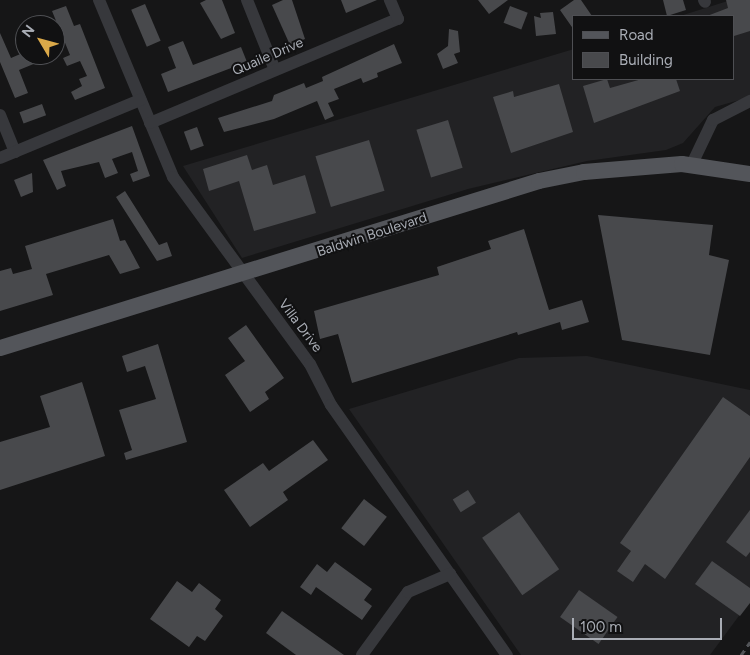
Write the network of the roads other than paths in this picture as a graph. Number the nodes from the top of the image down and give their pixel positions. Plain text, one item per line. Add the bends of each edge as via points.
1 (98, 0) edge
2 (247, 0) edge
3 (390, 0) edge
4 (275, 70) junction
5 (140, 100) junction
6 (750, 101) edge
7 (0, 115) edge
8 (150, 123) junction
9 (15, 152) junction
10 (0, 158) edge
11 (692, 164) junction
12 (750, 174) edge
13 (243, 276) junction
14 (0, 348) edge
15 (450, 574) junction
16 (362, 655) edge
17 (506, 655) edge

1 - 5 street, Villa Drive
2 - 4 street
3 - 4 street, Quaile Drive via 398,19
4 - 8 street, Quaile Drive
5 - 8 street, Villa Drive
5 - 9 street
6 - 11 street via 713,120
7 - 9 street
8 - 13 street, Villa Drive via 173,177
9 - 10 street
11 - 12 main road, Baldwin Boulevard
11 - 13 main road, Baldwin Boulevard via 584,172 539,181
13 - 14 main road, Baldwin Boulevard
13 - 15 street, Villa Drive via 310,364 331,404
15 - 16 street via 408,592
15 - 17 street, Villa Drive

